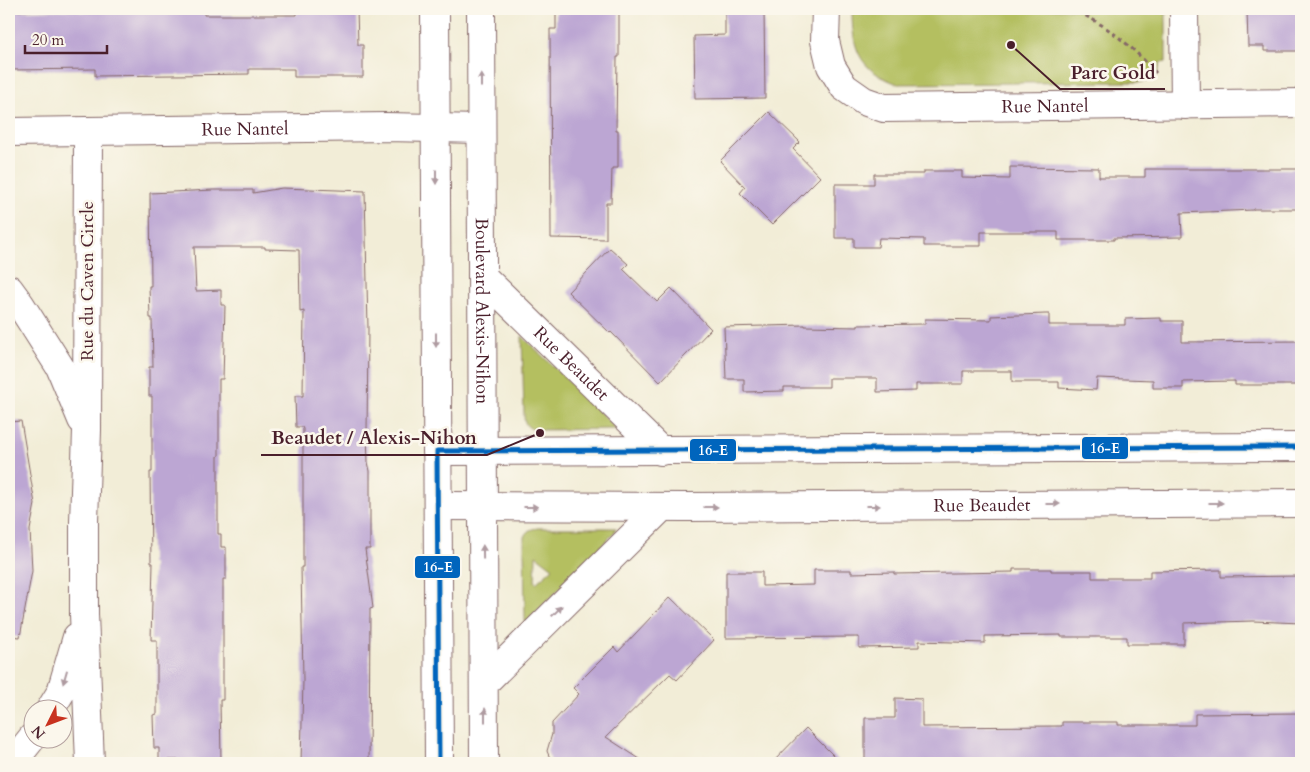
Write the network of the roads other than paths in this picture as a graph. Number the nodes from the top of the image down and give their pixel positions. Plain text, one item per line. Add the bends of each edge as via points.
1 (435, 9) edge
2 (480, 9) edge
3 (826, 9) edge
4 (1184, 9) edge
5 (1301, 103) edge
6 (1185, 105) junction
7 (436, 128) junction
8 (481, 129) junction
9 (88, 131) junction
10 (9, 132) edge
11 (482, 276) junction
12 (9, 289) edge
13 (87, 430) junction
14 (1301, 447) edge
15 (437, 451) junction
16 (483, 451) junction
17 (661, 451) junction
18 (1301, 502) edge
19 (438, 506) junction
20 (662, 507) junction
21 (483, 508) junction
22 (84, 614) junction
23 (485, 682) junction
24 (56, 700) edge
25 (22, 750) edge
26 (12, 763) edge
27 (90, 763) edge
28 (439, 763) edge
29 (484, 763) edge

1 - 7 street
8 -> 2 street, Boulevard Alexis-Nihon
3 - 6 street, Rue Nantel via 825,41 831,66 844,87 864,101 884,108
4 - 6 street
5 - 6 street, Rue Nantel
7 - 8 street, Rue Nantel
7 - 9 street, Rue Nantel
7 -> 15 street
8 - 11 street, Boulevard Alexis-Nihon
9 - 10 street, Rue Nantel
9 - 13 street, Rue du Caven Circle
11 - 16 street, Boulevard Alexis-Nihon
11 - 17 street, Rue Beaudet
12 - 13 street, Rue du Caven Circle via 60,366
13 - 22 street, Rue du Caven Circle
14 - 17 street
15 - 16 street
15 - 19 street
16 - 17 street
16 - 21 street, Boulevard Alexis-Nihon
20 -> 18 street, Rue Beaudet
19 - 21 street, Rue Beaudet
19 - 28 street
21 -> 20 street, Rue Beaudet
23 -> 20 street
23 -> 21 street, Boulevard Alexis-Nihon
22 -> 24 street, Rue du Caven Circle
22 - 27 street, Rue du Caven Circle
29 -> 23 street, Boulevard Alexis-Nihon
25 - 26 street

